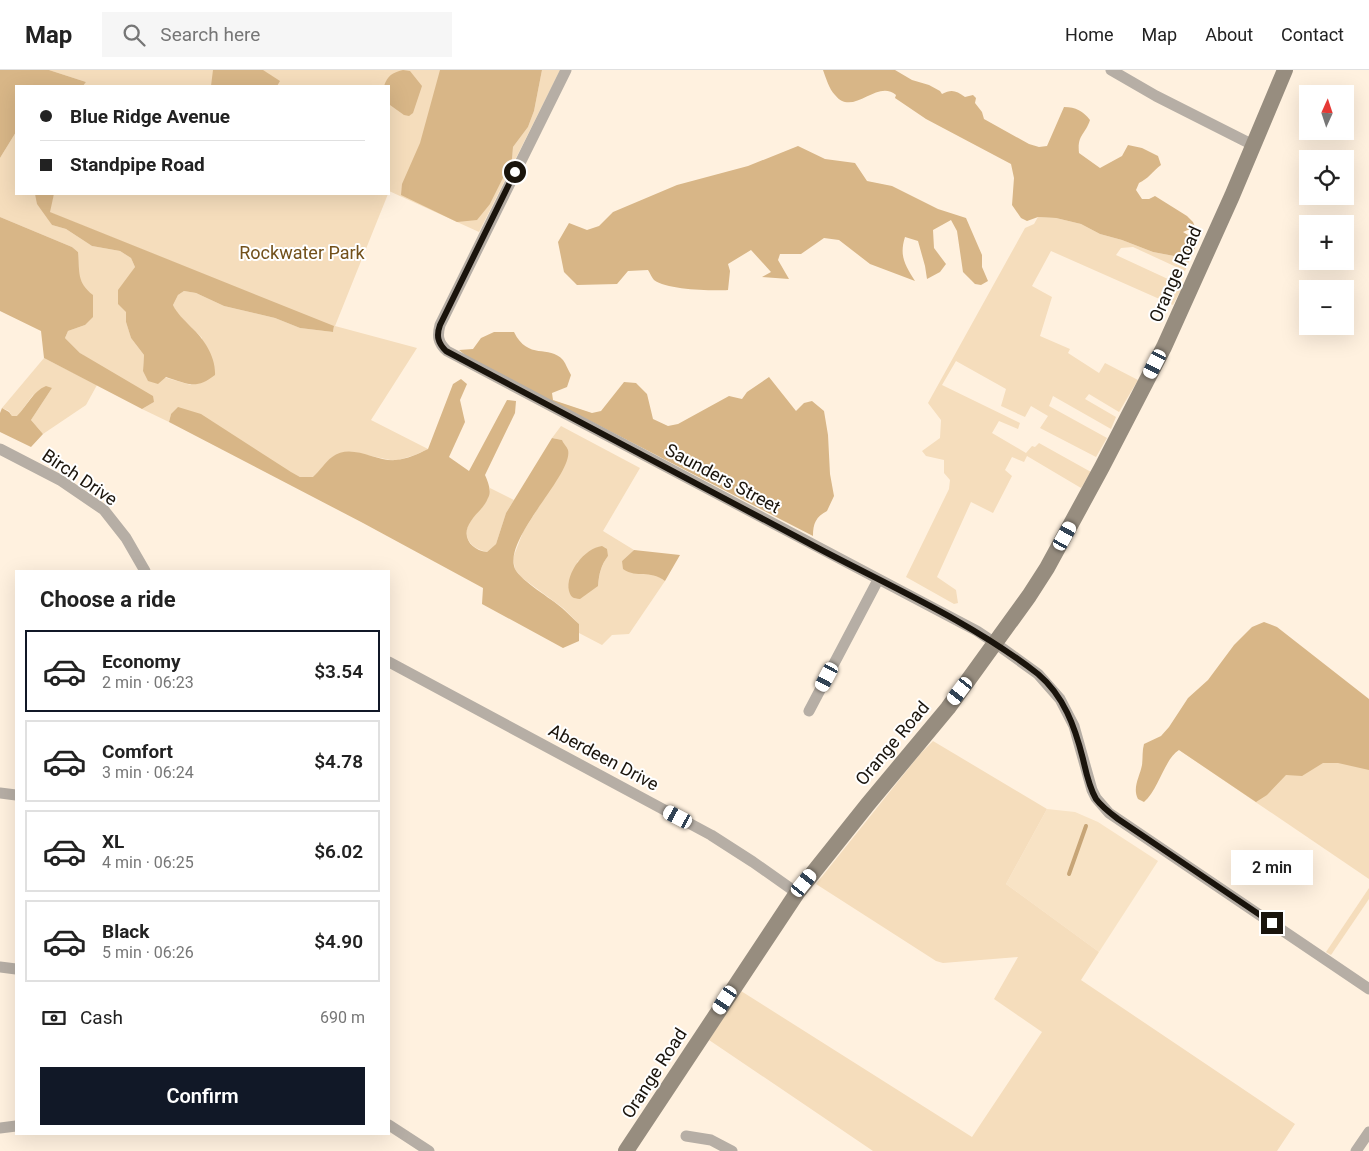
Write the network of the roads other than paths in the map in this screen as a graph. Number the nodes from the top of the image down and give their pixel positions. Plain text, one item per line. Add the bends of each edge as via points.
1 (566, 70) edge
2 (1111, 70) edge
3 (1285, 70) edge
4 (1253, 145) junction
5 (0, 449) edge
6 (144, 570) edge
7 (878, 580) junction
8 (995, 643) junction
9 (390, 663) edge
10 (809, 710) dead end
11 (0, 794) edge
12 (15, 795) edge
13 (797, 894) junction
14 (0, 967) edge
15 (15, 969) edge
16 (1369, 989) edge
17 (15, 1126) edge
18 (390, 1126) edge
19 (0, 1128) edge
20 (1369, 1132) edge
21 (686, 1136) dead end
22 (422, 1149) edge
23 (626, 1151) edge
24 (732, 1151) edge
25 (1356, 1151) edge

1 - 7 street, Saunders Street via 440,325 438,340 446,351
2 - 4 street
3 - 4 main road, Orange Road
4 - 8 main road, Orange Road via 1164,347 1102,467 1046,568
5 - 6 street, Birch Drive via 60,480 104,510 123,533
7 - 8 street, Saunders Street
7 - 10 street
8 - 13 main road, Orange Road via 948,708
8 - 16 street, Saunders Street via 1038,674 1060,699 1074,726 1092,790 1109,812
9 - 13 street, Aberdeen Drive via 710,835
11 - 12 street
13 - 23 main road, Orange Road
14 - 15 street
17 - 19 street
18 - 22 street
20 - 25 street
21 - 24 street via 711,1140

